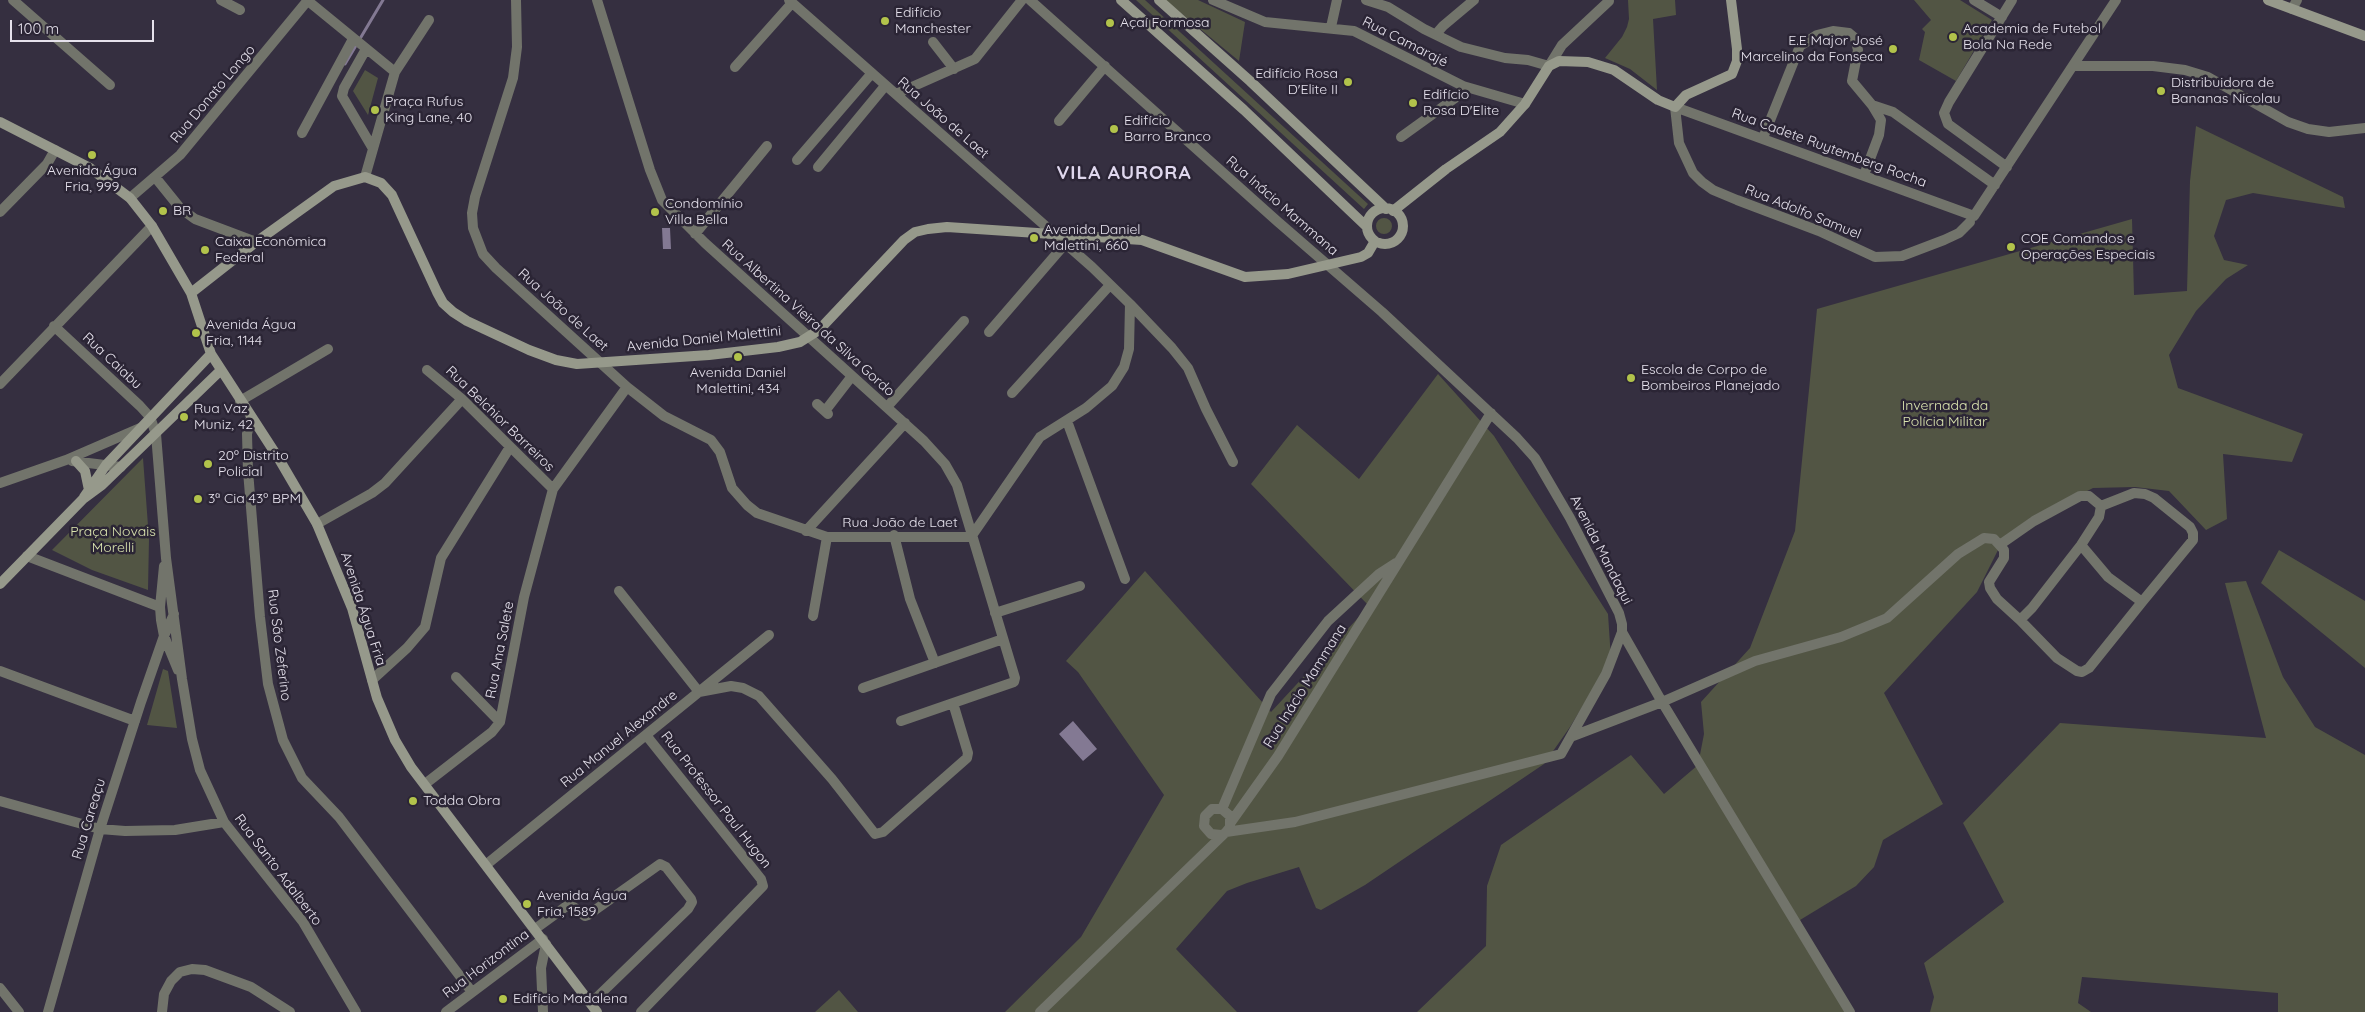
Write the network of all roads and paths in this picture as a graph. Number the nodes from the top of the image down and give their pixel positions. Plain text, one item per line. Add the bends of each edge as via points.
1 (13, 0) edge
2 (221, 0) edge
3 (308, 0) edge
4 (516, 0) edge
5 (597, 0) edge
6 (1022, 0) edge
7 (1030, 0) edge
8 (1121, 0) edge
9 (1158, 0) edge
10 (1214, 0) edge
11 (1337, 0) edge
12 (1366, 0) edge
13 (1474, 0) edge
14 (1731, 0) edge
15 (1974, 0) edge
16 (2012, 0) edge
17 (2116, 0) edge
18 (2268, 0) edge
19 (1609, 1) dead end
20 (791, 2) edge
21 (2295, 5) edge
22 (240, 10) dead end
23 (2002, 17) junction
24 (429, 20) dead end
25 (1331, 27) junction
26 (1436, 34) junction
27 (2365, 36) edge
28 (932, 42) dead end
29 (359, 44) junction
30 (1105, 66) junction
31 (1549, 66) junction
32 (2074, 66) junction
33 (735, 67) dead end
34 (954, 70) junction
35 (395, 72) junction
36 (872, 73) junction
37 (110, 85) dead end
38 (885, 86) junction
39 (1468, 88) junction
40 (896, 94) junction
41 (1525, 104) junction
42 (1872, 105) junction
43 (1675, 107) junction
44 (1059, 121) dead end
45 (0, 122) edge
46 (2365, 128) edge
47 (302, 133) dead end
48 (1401, 137) dead end
49 (1763, 138) junction
50 (767, 146) dead end
51 (372, 147) junction
52 (55, 150) junction
53 (797, 160) dead end
54 (818, 167) dead end
55 (2007, 167) junction
56 (1864, 175) junction
57 (154, 177) junction
58 (365, 177) junction
59 (1995, 185) junction
60 (130, 198) junction
61 (1390, 210) junction
62 (0, 212) edge
63 (1972, 219) junction
64 (152, 226) junction
65 (1367, 227) junction
66 (695, 234) junction
67 (1054, 235) junction
68 (1375, 241) junction
69 (256, 242) junction
70 (1065, 244) junction
71 (1328, 264) junction
72 (1110, 285) junction
73 (191, 293) junction
74 (1130, 304) junction
75 (1382, 312) joint
76 (964, 321) dead end
77 (54, 326) junction
78 (989, 332) dead end
79 (809, 338) junction
80 (328, 349) dead end
81 (211, 354) junction
82 (602, 363) junction
83 (221, 370) junction
84 (427, 370) dead end
85 (852, 376) junction
86 (0, 384) edge
87 (627, 387) junction
88 (1012, 393) dead end
89 (462, 399) junction
90 (240, 400) junction
91 (887, 407) junction
92 (823, 410) dead end
93 (1491, 413) junction
94 (150, 417) junction
95 (251, 417) junction
96 (1067, 421) junction
97 (905, 423) junction
98 (140, 428) junction
99 (156, 434) junction
100 (510, 447) junction
101 (71, 461) junction
102 (1233, 462) dead end
103 (106, 465) junction
104 (121, 467) junction
105 (0, 483) edge
106 (553, 489) junction
107 (89, 490) junction
108 (83, 499) junction
109 (2101, 506) junction
110 (317, 524) junction
111 (806, 531) junction
112 (894, 535) junction
113 (827, 537) junction
114 (971, 537) junction
115 (2001, 544) junction
116 (2081, 545) junction
117 (27, 556) junction
118 (166, 558) junction
119 (1399, 562) junction
120 (1125, 579) dead end
121 (0, 584) edge
122 (1080, 586) dead end
123 (619, 591) dead end
124 (2142, 602) junction
125 (160, 608) junction
126 (174, 613) junction
127 (995, 613) junction
128 (813, 616) dead end
129 (2020, 620) junction
130 (1622, 632) junction
131 (768, 635) dead end
132 (164, 636) junction
133 (1003, 639) junction
134 (935, 662) junction
135 (0, 671) edge
136 (456, 677) dead end
137 (182, 679) junction
138 (372, 680) junction
139 (863, 688) dead end
140 (698, 692) junction
141 (1662, 702) junction
142 (953, 703) junction
143 (135, 720) junction
144 (901, 721) dead end
145 (500, 722) junction
146 (646, 735) junction
147 (1573, 736) junction
148 (424, 784) junction
149 (0, 801) edge
150 (1222, 809) junction
151 (224, 822) junction
152 (100, 828) junction
153 (1226, 829) junction
154 (487, 864) junction
155 (535, 929) junction
156 (544, 941) junction
157 (0, 988) edge
158 (472, 992) junction
159 (591, 1003) junction
160 (19, 1012) edge
161 (48, 1012) edge
162 (162, 1012) edge
163 (290, 1012) edge
164 (356, 1012) edge
165 (446, 1012) edge
166 (543, 1012) edge
167 (597, 1012) edge
168 (641, 1012) edge
169 (1040, 1012) edge
170 (1850, 1012) edge

1 - 37 street
2 - 22 street
3 - 29 street
3 - 57 street, Rua Donato Longo via 187,148
4 - 82 street, Rua João de Laet via 516,64 475,197 473,228 483,254 496,268
5 - 66 street, Rua Albertina Vieira da Silva Gordo via 658,191 668,208
6 - 34 street via 975,59
7 - 30 street, Rua Inácio Mammana
8 - 65 street via 1244,110
9 - 61 street
10 - 25 street, Rua Camarajé via 1265,22 1310,28
11 - 25 street
12 - 26 street via 1388,7
13 - 26 street
14 - 43 street via 1737,49 1732,74 1686,95
15 - 23 street
16 - 23 street
17 - 32 street, Rua Adolfo Samuel
18 - 21 street
19 - 31 street via 1562,45
20 - 33 street
20 - 36 street, Rua João de Laet
21 - 27 street
23 - 55 street via 1944,113 1948,124
24 - 35 street
25 - 39 street, Rua Camarajé via 1354,31
26 - 31 street via 1485,54
28 - 34 street
29 - 35 street
29 - 47 street
29 - 51 street via 342,96
30 - 44 street
30 - 71 street, Rua Inácio Mammana
31 - 41 street
31 - 43 street via 1575,60 1601,65
32 - 46 street via 2153,66 2185,70 2208,77 2288,122 2329,132
32 - 55 street, Rua Adolfo Samuel
34 - 40 street
35 - 51 street
36 - 38 street, Rua João de Laet
36 - 53 street
38 - 40 street, Rua João de Laet
38 - 54 street
39 - 41 street, Rua Camarajé
39 - 48 street
40 - 67 street, Rua João de Laet
41 - 61 street via 1500,132
42 - 49 street via 1852,81 1858,50 1853,36 1841,31 1817,35 1803,42 1797,51
42 - 56 street via 1881,120 1879,135
42 - 59 street via 1893,112
43 - 49 street, Rua Cadete Ruytemberg Rocha
43 - 63 street, Rua Adolfo Samuel via 1679,143 1693,173 1702,182 1713,190 1819,231 1875,257 1902,256 1944,240 1959,233
45 - 52 street, Avenida Água Fria
49 - 56 street, Rua Cadete Ruytemberg Rocha
50 - 66 street
51 - 58 street
52 - 60 street, Avenida Água Fria via 90,168
52 - 62 street via 47,164
55 - 59 street, Rua Adolfo Samuel
56 - 63 street, Rua Cadete Ruytemberg Rocha
57 - 60 street, Rua Donato Longo
57 - 69 street via 185,212
58 - 69 street via 334,186
58 - 82 street, Avenida Daniel Malettini via 381,183 392,195 437,292 453,312 556,360 577,364
59 - 63 street, Rua Adolfo Samuel
60 - 64 street, Avenida Água Fria
61 - 65 street via 1372,213
61 - 68 street via 1400,218 1401,233 1390,243
64 - 73 street, Avenida Água Fria
64 - 77 street
65 - 68 street
66 - 79 street, Rua Albertina Vieira da Silva Gordo
67 - 70 street, Rua João de Laet
67 - 71 street, Avenida Daniel Malettini via 1142,240 1245,277 1288,274
67 - 79 street, Avenida Daniel Malettini via 947,227 916,232 904,240
68 - 71 street, Avenida Daniel Malettini via 1364,256
69 - 73 street
70 - 72 street, Rua João de Laet
70 - 78 street
71 - 75 street, Rua Inácio Mammana
72 - 74 street, Rua João de Laet
72 - 88 street
73 - 81 street, Avenida Água Fria
74 - 96 street, Rua João de Laet via 1129,349 1124,367 1112,386
74 - 102 street via 1188,368
75 - 93 street, Avenida Mandaqui
76 - 91 street
77 - 86 street
77 - 94 street, Rua Caiabu
79 - 82 street, Avenida Daniel Malettini via 778,347
79 - 85 street, Rua Albertina Vieira da Silva Gordo
80 - 90 street
81 - 83 street, Avenida Água Fria
81 - 94 street
82 - 87 street, Rua João de Laet
83 - 90 street, Avenida Água Fria
83 - 99 street
84 - 89 street, Rua Belchior Barreiros
85 - 91 street, Rua Albertina Vieira da Silva Gordo
85 - 92 street
87 - 106 street
87 - 111 street, Rua João de Laet via 664,416 711,440 720,452 732,488 747,506 757,513
89 - 100 street, Rua Belchior Barreiros
89 - 110 street via 385,483
90 - 95 street, Avenida Água Fria
91 - 97 street, Rua Albertina Vieira da Silva Gordo
93 - 119 street, Rua Inácio Mammana
93 - 130 street, Avenida Mandaqui via 1540,467 1619,613
94 - 98 street
94 - 99 street
95 - 110 street, Avenida Água Fria
95 - 158 street, Rua São Zeferino via 247,434 248,471 260,617 268,684 283,740 302,778 339,817
96 - 114 street, Rua João de Laet via 1047,432 1033,445
96 - 120 street
97 - 111 street
97 - 114 street, Rua Albertina Vieira da Silva Gordo via 952,474
98 - 101 street
98 - 103 street
99 - 104 street
99 - 118 street
100 - 106 street, Rua Belchior Barreiros
100 - 138 street via 441,558 425,627
101 - 103 street
101 - 105 street
101 - 107 street via 85,471
103 - 104 street
103 - 107 street
104 - 108 street
106 - 145 street, Rua Ana Salete via 524,597
107 - 108 street
108 - 117 street
109 - 115 street via 2089,496 2080,496 2034,521
109 - 116 street via 2099,517
109 - 124 street via 2134,493 2145,494 2190,527 2193,533 2193,540
110 - 138 street, Avenida Água Fria via 352,608
111 - 113 street, Rua João de Laet
112 - 113 street, Rua João de Laet
112 - 114 street, Rua João de Laet
112 - 134 street via 910,598
113 - 128 street
114 - 127 street, Rua Albertina Vieira da Silva Gordo
115 - 129 street via 2004,558 1989,582 1990,588
115 - 141 street via 1994,538 1976,541 1887,618 1841,637 1755,661
116 - 124 street via 2108,576
116 - 129 street
117 - 121 street
117 - 125 street
118 - 125 street
118 - 126 street
119 - 150 street, Rua Inácio Mammana via 1379,574 1328,621 1271,694
119 - 153 street, Rua Inácio Mammana via 1278,756
122 - 127 street
123 - 140 street
124 - 129 street via 2082,672 2057,658
125 - 132 street
126 - 132 street
126 - 137 street, Rua Santo Adalberto
127 - 133 street, Rua Albertina Vieira da Silva Gordo
130 - 141 street, Avenida Mandaqui
130 - 147 street via 1606,674
131 - 140 street, Rua Manuel Alexandre
132 - 137 street, Rua Santo Adalberto
132 - 143 street, Rua Careaçu
133 - 134 street
133 - 142 street, Rua Albertina Vieira da Silva Gordo via 1015,675 1014,682
134 - 139 street
135 - 143 street
136 - 145 street
137 - 151 street, Rua Santo Adalberto via 200,770
138 - 148 street, Avenida Água Fria via 395,740
140 - 142 street via 732,686 759,696 875,834 883,832 964,762 968,753
140 - 146 street, Rua Manuel Alexandre
141 - 147 street
141 - 170 street, Avenida Mandaqui
142 - 144 street
143 - 152 street, Rua Careaçu
145 - 148 street via 492,732
146 - 154 street, Rua Manuel Alexandre
146 - 168 street, Rua Professor Paul Hugon via 761,878 763,886
147 - 153 street via 1561,754 1294,822
148 - 154 street, Avenida Água Fria
149 - 152 street
150 - 153 street via 1230,816
150 - 153 street via 1212,809 1204,821 1211,834
151 - 152 street via 150,832
151 - 164 street, Rua Santo Adalberto via 303,922
152 - 161 street, Rua Careaçu
153 - 169 street, Rua Inácio Mammana
154 - 155 street, Avenida Água Fria
155 - 156 street, Avenida Água Fria
155 - 159 street via 568,905 588,915 657,865 666,867 691,899 691,905
156 - 158 street, Rua Horizontina
156 - 159 street, Avenida Água Fria
156 - 166 street via 541,968
157 - 160 street
158 - 165 street, Rua Horizontina
159 - 167 street, Avenida Água Fria
162 - 163 street via 164,994 171,982 180,972 192,969 205,970 251,987

